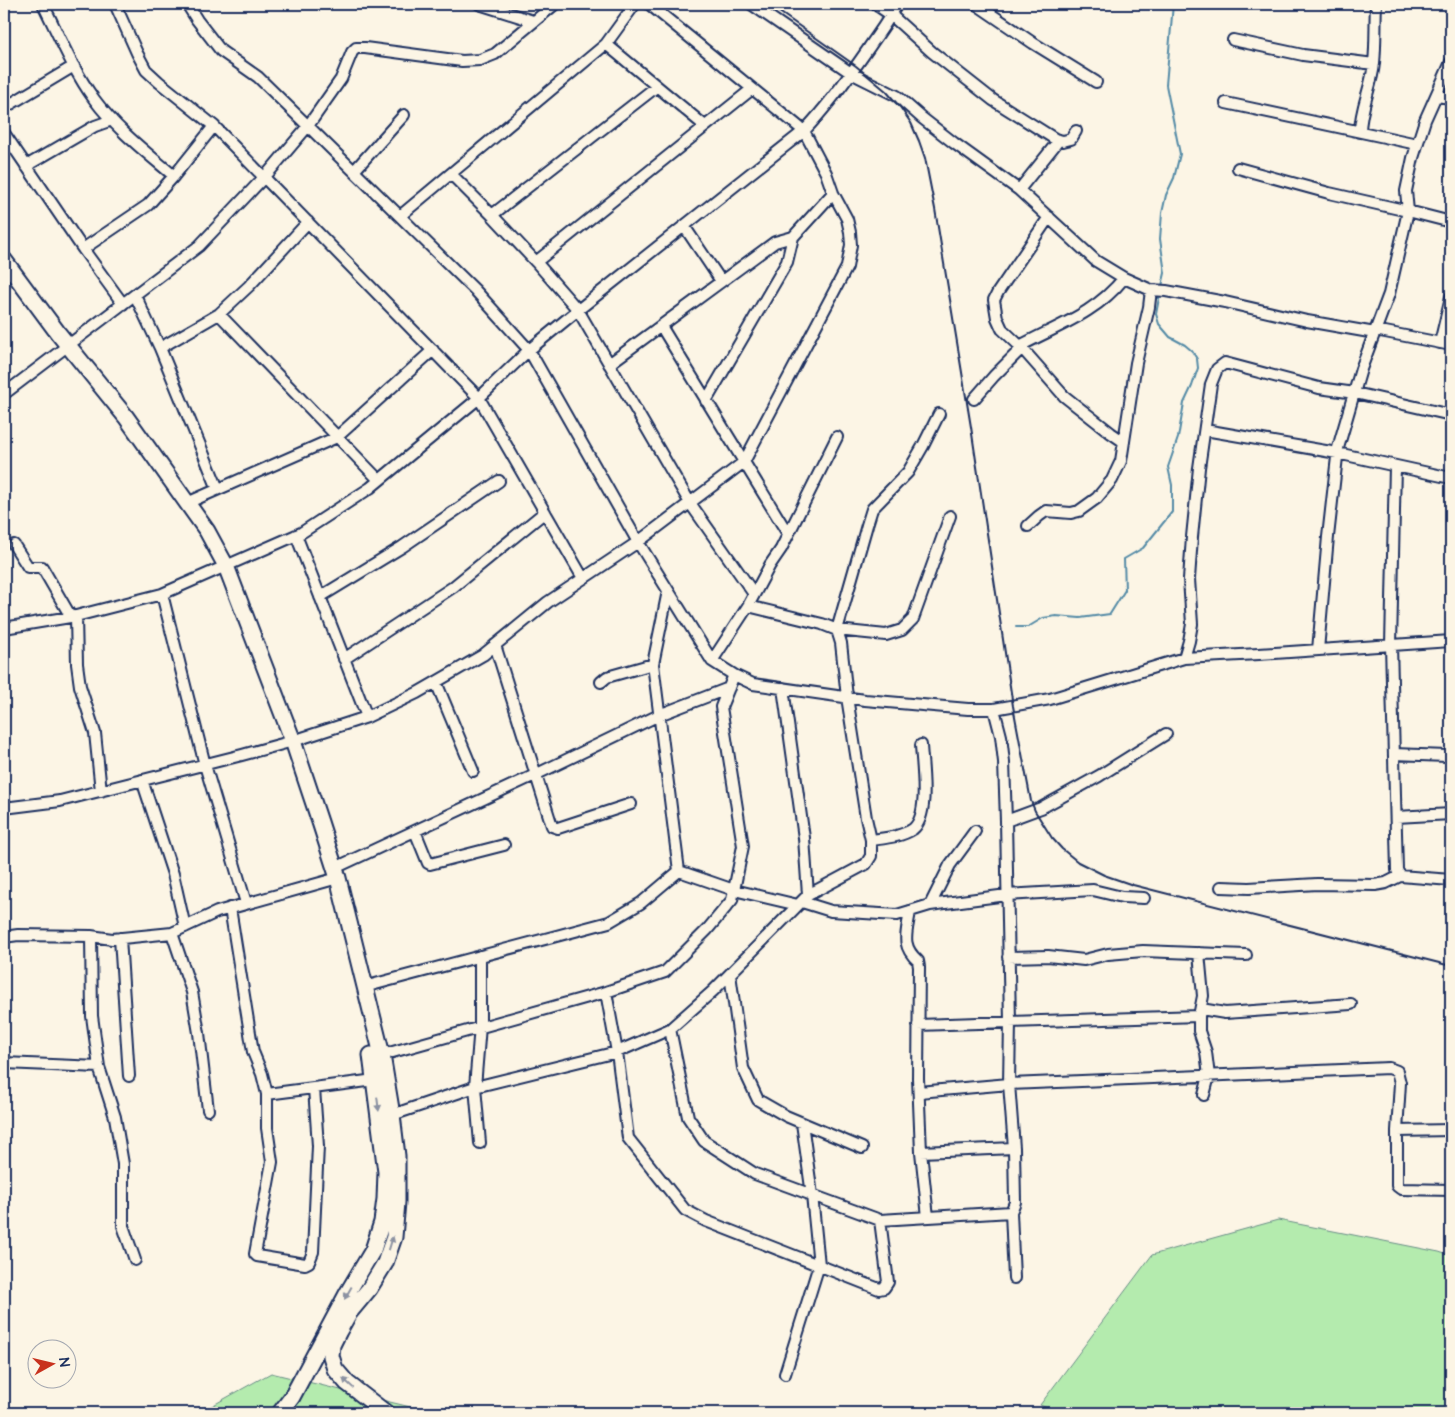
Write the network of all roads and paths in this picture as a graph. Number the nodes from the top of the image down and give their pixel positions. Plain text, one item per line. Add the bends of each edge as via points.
1 (43, 4) edge
2 (115, 4) edge
3 (187, 4) edge
4 (479, 4) edge
5 (554, 4) edge
6 (635, 4) edge
7 (649, 4) edge
8 (751, 4) edge
9 (875, 4) edge
10 (897, 4) edge
11 (976, 4) edge
12 (1376, 4) edge
13 (891, 15) junction
14 (533, 22) junction
15 (1233, 40) dead end
16 (606, 44) junction
17 (1451, 62) edge
18 (1374, 64) junction
19 (74, 66) junction
20 (851, 73) junction
21 (1096, 82) dead end
22 (656, 87) junction
23 (752, 89) junction
24 (1436, 96) junction
25 (1451, 98) edge
26 (1226, 104) dead end
27 (4, 108) edge
28 (404, 114) dead end
29 (112, 120) junction
30 (214, 126) junction
31 (308, 126) junction
32 (705, 126) junction
33 (804, 131) junction
34 (1076, 131) dead end
35 (1360, 132) junction
36 (4, 133) edge
37 (1059, 140) junction
38 (1418, 144) junction
39 (26, 166) junction
40 (1238, 168) dead end
41 (354, 171) junction
42 (451, 174) junction
43 (174, 176) junction
44 (264, 177) junction
45 (1019, 190) junction
46 (833, 193) junction
47 (1408, 211) junction
48 (492, 215) junction
49 (400, 216) junction
50 (1049, 217) junction
51 (308, 222) junction
52 (1451, 222) edge
53 (684, 226) junction
54 (793, 237) junction
55 (83, 250) junction
56 (4, 260) edge
57 (536, 262) junction
58 (1124, 278) junction
59 (721, 281) junction
60 (1158, 290) junction
61 (135, 295) junction
62 (1451, 297) edge
63 (123, 304) junction
64 (578, 310) junction
65 (219, 314) junction
66 (661, 326) junction
67 (1375, 332) junction
68 (1440, 343) junction
69 (67, 345) junction
70 (1451, 345) edge
71 (1021, 347) junction
72 (160, 348) junction
73 (433, 350) junction
74 (529, 350) junction
75 (609, 364) junction
76 (5, 390) edge
77 (1355, 393) junction
78 (479, 398) junction
79 (974, 398) dead end
80 (706, 400) junction
81 (939, 414) dead end
82 (1451, 415) edge
83 (1205, 430) junction
84 (337, 437) junction
85 (837, 437) dead end
86 (1124, 442) junction
87 (1338, 453) junction
88 (744, 462) junction
89 (1395, 466) junction
90 (1451, 478) edge
91 (379, 480) junction
92 (499, 481) dead end
93 (218, 489) junction
94 (187, 503) junction
95 (690, 503) junction
96 (545, 512) junction
97 (950, 516) dead end
98 (1028, 526) dead end
99 (788, 534) junction
100 (296, 535) junction
101 (638, 542) junction
102 (14, 545) dead end
103 (226, 566) junction
104 (583, 578) junction
105 (668, 591) junction
106 (162, 594) junction
107 (754, 594) junction
108 (320, 597) junction
109 (748, 606) junction
110 (74, 617) junction
111 (4, 628) edge
112 (837, 630) junction
113 (1451, 641) edge
114 (495, 645) junction
115 (1391, 645) junction
116 (1318, 650) junction
117 (1184, 658) junction
118 (344, 659) junction
119 (712, 661) junction
120 (653, 664) junction
121 (734, 675) junction
122 (436, 682) junction
123 (601, 682) dead end
124 (729, 688) junction
125 (783, 688) junction
126 (847, 698) junction
127 (994, 709) junction
128 (659, 715) junction
129 (367, 717) junction
130 (1166, 734) dead end
131 (293, 741) junction
132 (921, 745) dead end
133 (1394, 754) junction
134 (1451, 755) edge
135 (204, 764) junction
136 (473, 771) dead end
137 (535, 775) junction
138 (142, 780) junction
139 (101, 791) junction
140 (631, 804) dead end
141 (4, 808) edge
142 (1451, 814) edge
143 (1396, 816) junction
144 (1006, 821) junction
145 (415, 831) junction
146 (975, 831) dead end
147 (871, 840) junction
148 (504, 845) dead end
149 (679, 871) junction
150 (337, 873) junction
151 (1400, 876) junction
152 (1451, 880) edge
153 (1221, 887) dead end
154 (734, 890) junction
155 (1007, 895) junction
156 (1144, 898) dead end
157 (803, 901) junction
158 (246, 903) junction
159 (930, 905) junction
160 (230, 908) junction
161 (910, 911) junction
162 (185, 927) junction
163 (172, 934) junction
164 (92, 936) junction
165 (4, 937) edge
166 (120, 938) junction
167 (1199, 953) junction
168 (1246, 955) dead end
169 (480, 956) junction
170 (1008, 957) junction
171 (730, 974) junction
172 (364, 987) junction
173 (606, 992) junction
174 (1351, 1004) dead end
175 (1200, 1013) junction
176 (1010, 1022) junction
177 (918, 1025) junction
178 (480, 1026) junction
179 (670, 1029) junction
180 (617, 1052) junction
181 (382, 1055) junction
182 (4, 1063) edge
183 (99, 1067) junction
184 (130, 1076) dead end
185 (1209, 1076) junction
186 (375, 1080) junction
187 (1009, 1084) junction
188 (475, 1087) junction
189 (314, 1088) junction
190 (919, 1092) junction
191 (267, 1094) junction
192 (1204, 1095) dead end
193 (208, 1110) dead end
194 (392, 1115) junction
195 (802, 1123) junction
196 (1451, 1130) edge
197 (1397, 1131) junction
198 (480, 1143) dead end
199 (862, 1148) dead end
200 (1014, 1148) junction
201 (921, 1152) junction
202 (1451, 1190) edge
203 (812, 1194) junction
204 (1011, 1212) junction
205 (928, 1217) junction
206 (880, 1220) junction
207 (135, 1260) dead end
208 (819, 1265) junction
209 (1014, 1278) dead end
210 (785, 1374) dead end
211 (280, 1413) edge
212 (386, 1413) edge

1 - 19 street
2 - 30 street via 146,70
3 - 31 street via 221,51 258,77
4 - 14 street
5 - 14 street
6 - 16 street
7 - 23 street
8 - 20 street
9 - 13 street
10 - 13 street
11 - 21 street
12 - 18 street
13 - 20 street
13 - 37 street via 993,100
14 - 31 street via 495,54 480,60 462,61 356,48 341,79
15 - 18 street
16 - 22 street
16 - 42 street
17 - 24 street
18 - 35 street via 1360,118
19 - 27 street
19 - 29 street via 94,99
20 - 33 street
20 - 45 street via 897,96 954,144
22 - 32 street
22 - 48 street
23 - 32 street
23 - 33 street
24 - 25 street
24 - 38 street
26 - 35 street
28 - 41 street
29 - 39 street via 95,126
29 - 43 street
30 - 43 street
30 - 44 street
31 - 41 street
31 - 44 street
32 - 57 street
33 - 46 street
33 - 53 street
34 - 37 street via 1071,139
35 - 38 street
36 - 39 street
37 - 45 street
38 - 47 street via 1406,191
39 - 55 street
40 - 47 street
41 - 49 street
42 - 48 street
42 - 49 street
43 - 55 street via 148,205
44 - 51 street
44 - 61 street via 199,246
45 - 50 street
46 - 54 street
46 - 88 street via 850,232 847,267
47 - 52 street
47 - 67 street via 1389,294
48 - 57 street
49 - 74 street via 475,290
50 - 58 street via 1096,261
50 - 71 street via 994,300 1002,329
51 - 65 street
51 - 73 street
53 - 59 street
53 - 64 street
54 - 59 street via 775,242
54 - 80 street via 787,262
55 - 63 street
56 - 69 highway
57 - 64 street
58 - 60 street
58 - 71 street via 1092,309
59 - 66 street
60 - 67 street
60 - 86 street via 1149,307 1136,363
61 - 63 street
61 - 72 street
62 - 68 street
63 - 69 street
64 - 74 street
64 - 75 street
65 - 72 street
65 - 84 street
66 - 75 street
66 - 80 street
67 - 68 street
67 - 77 street
68 - 70 street
69 - 76 street
69 - 94 highway via 126,417
71 - 79 street
71 - 86 street via 1064,396
72 - 93 street
73 - 78 street
73 - 84 street
74 - 78 street
74 - 101 street
75 - 95 street
77 - 82 street
77 - 83 street via 1320,388 1225,362 1217,369 1211,384
77 - 87 street
78 - 91 street
78 - 96 street
80 - 88 street
81 - 112 street via 908,472 872,509
83 - 87 street
83 - 117 street via 1192,546 1192,624
84 - 91 street
84 - 93 street
85 - 99 street
86 - 98 street via 1122,461 1097,498 1079,511 1046,511
87 - 89 street
87 - 116 street
88 - 95 street
88 - 99 street
89 - 90 street
89 - 115 street
91 - 100 street
92 - 108 street via 402,547
93 - 94 street
94 - 103 highway via 208,531
95 - 101 street
95 - 107 street
96 - 104 street
96 - 118 street via 453,588
97 - 112 street via 913,620 902,630 886,635
99 - 107 street
100 - 103 street
100 - 108 street
101 - 104 street
101 - 105 street
102 - 110 street via 28,567 42,567
103 - 106 street
103 - 131 highway
104 - 114 street
105 - 119 street
105 - 120 street
106 - 110 street
106 - 135 street
107 - 109 street
108 - 118 street
109 - 112 street
109 - 119 street
110 - 111 street
110 - 139 street via 79,678 95,733
112 - 126 street
113 - 115 street
114 - 122 street
114 - 137 street
115 - 116 street
115 - 133 street
116 - 117 street
117 - 127 street via 1050,699
118 - 129 street
119 - 121 street
120 - 123 street via 607,677
120 - 128 street
121 - 124 street
121 - 125 street via 753,684
122 - 129 street
122 - 136 street
124 - 128 street
124 - 154 street via 721,707 743,846
125 - 126 street
125 - 157 street via 804,838
126 - 127 street
126 - 147 street
127 - 144 street via 1004,762
128 - 137 street
128 - 149 street
129 - 131 street
130 - 144 street via 1041,808
131 - 135 street
131 - 150 highway
132 - 147 street via 924,806 920,818 913,828 899,836
133 - 134 street
133 - 143 street
135 - 138 street
135 - 158 street
137 - 140 street via 549,820 558,828
137 - 145 street
138 - 139 street
138 - 162 street via 174,874
139 - 141 street via 60,801
142 - 143 street
143 - 151 street via 1397,870
144 - 155 street
145 - 148 street via 430,864
145 - 150 street
146 - 159 street via 950,866
147 - 157 street via 871,856 866,864
149 - 154 street
149 - 169 street via 641,903 609,922
150 - 158 street
150 - 172 highway
151 - 152 street
151 - 153 street via 1375,885
154 - 157 street
154 - 173 street via 732,900 707,930 665,972
155 - 156 street via 1093,890
155 - 159 street
155 - 170 street
157 - 161 street via 831,911 897,915
157 - 171 street
158 - 160 street
159 - 161 street
160 - 162 street
160 - 191 street via 253,1052
161 - 177 street via 905,942 918,961
162 - 163 street
163 - 166 street
163 - 193 street via 192,992
164 - 165 street
164 - 166 street
164 - 183 street via 92,1016
166 - 184 street
167 - 168 street
167 - 170 street via 1143,951 1084,960 1048,956
167 - 175 street via 1203,996
169 - 172 street
169 - 178 street
170 - 176 street
171 - 179 street
171 - 195 street via 743,1068 750,1084 758,1100
172 - 181 highway
172 - 186 highway via 364,1012
173 - 178 street
173 - 180 street
174 - 175 street
175 - 176 street
175 - 185 street via 1199,1031
176 - 177 street
176 - 187 street
177 - 190 street
178 - 181 street
178 - 188 street
179 - 180 street
179 - 203 street via 688,1117 704,1141 754,1174
180 - 188 street
180 - 208 street via 628,1138 685,1210
181 - 194 highway
182 - 183 street
183 - 207 street via 115,1117 123,1164 123,1226
185 - 187 street
185 - 192 street
185 - 197 street via 1389,1068 1397,1072 1400,1083
186 - 189 street
186 -> 211 highway via 386,1172 382,1222 373,1250
187 - 190 street
187 - 200 street
188 - 194 street
188 - 198 street
189 - 191 street
189 - 191 street via 318,1146 313,1252 305,1264 255,1254 272,1162
190 - 201 street
212 -> 194 highway via 346,1383 331,1356 332,1344 385,1263 394,1237 397,1156
195 - 199 street
195 - 203 street
196 - 197 street
197 - 202 street via 1397,1186 1401,1190
200 - 201 street
200 - 204 street via 1015,1202
201 - 205 street
203 - 206 street
203 - 208 street
204 - 205 street
204 - 209 street
205 - 206 street
206 - 208 street via 888,1282 884,1288 879,1289
208 - 210 street

